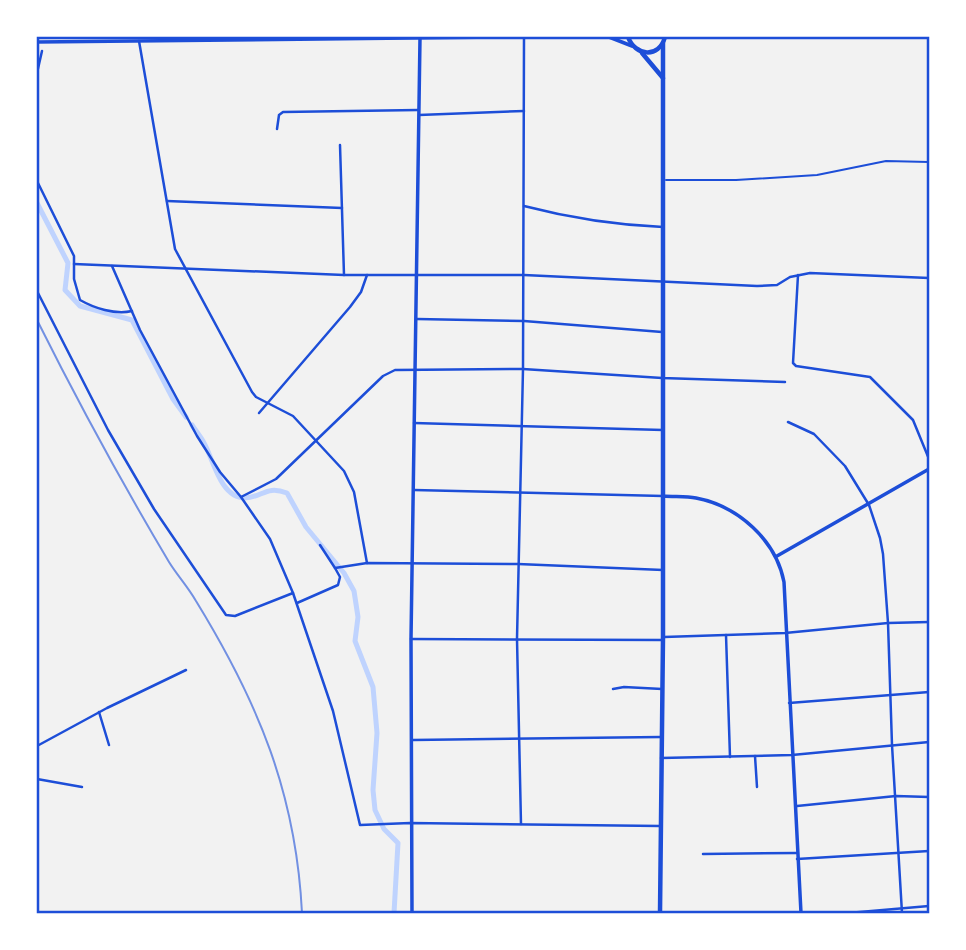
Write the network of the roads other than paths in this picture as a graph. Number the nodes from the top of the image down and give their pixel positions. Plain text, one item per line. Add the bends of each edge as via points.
1 (76, 37) edge
2 (499, 37) edge
3 (524, 37) edge
4 (609, 37) edge
5 (628, 37) edge
6 (187, 38) edge
7 (420, 38) edge
8 (664, 40) edge
9 (84, 41) junction
10 (139, 41) junction
11 (37, 42) edge
12 (632, 46) junction
13 (43, 51) dead end
14 (642, 53) junction
15 (37, 73) edge
16 (663, 79) junction
17 (525, 111) junction
18 (419, 113) junction
19 (277, 129) dead end
20 (340, 145) dead end
21 (929, 162) edge
22 (663, 180) junction
23 (37, 181) edge
24 (167, 201) junction
25 (524, 206) junction
26 (342, 208) junction
27 (663, 227) junction
28 (74, 264) junction
29 (112, 265) junction
30 (184, 268) junction
31 (344, 275) junction
32 (367, 275) junction
33 (416, 275) junction
34 (524, 275) junction
35 (798, 275) junction
36 (929, 278) edge
37 (663, 283) junction
38 (37, 291) edge
39 (132, 311) junction
40 (414, 319) junction
41 (524, 321) junction
42 (662, 332) junction
43 (414, 368) junction
44 (523, 369) junction
45 (662, 378) junction
46 (785, 382) dead end
47 (266, 402) junction
48 (259, 413) dead end
49 (788, 422) dead end
50 (414, 423) junction
51 (523, 425) junction
52 (663, 430) junction
53 (316, 441) junction
54 (929, 459) edge
55 (929, 469) edge
56 (414, 490) junction
57 (520, 493) junction
58 (663, 496) junction
59 (241, 497) junction
60 (869, 505) junction
61 (320, 545) dead end
62 (777, 556) junction
63 (367, 563) junction
64 (413, 564) junction
65 (518, 564) junction
66 (335, 568) junction
67 (663, 570) junction
68 (293, 593) junction
69 (296, 603) junction
70 (929, 622) edge
71 (888, 623) junction
72 (785, 634) junction
73 (726, 635) junction
74 (411, 639) junction
75 (517, 639) junction
76 (663, 639) junction
77 (186, 670) dead end
78 (612, 688) dead end
79 (662, 688) junction
80 (929, 692) edge
81 (891, 694) junction
82 (789, 703) junction
83 (99, 712) junction
84 (519, 737) junction
85 (662, 737) junction
86 (411, 740) junction
87 (929, 742) edge
88 (892, 745) junction
89 (37, 746) edge
90 (110, 746) dead end
91 (792, 755) junction
92 (755, 756) junction
93 (730, 757) junction
94 (662, 758) junction
95 (37, 779) edge
96 (82, 787) dead end
97 (757, 787) dead end
98 (896, 796) junction
99 (929, 797) edge
100 (795, 806) junction
101 (411, 823) junction
102 (521, 824) junction
103 (661, 827) junction
104 (929, 851) edge
105 (898, 852) junction
106 (797, 853) junction
107 (703, 854) dead end
108 (797, 859) junction
109 (929, 906) edge
110 (902, 907) junction
111 (412, 913) edge
112 (660, 913) edge
113 (801, 913) edge
114 (848, 913) edge
115 (902, 913) edge

1 - 9 street
2 - 7 street
3 - 17 street
4 - 12 street
5 - 12 main road
6 - 7 street
6 - 10 street
7 - 18 street
8 - 14 main road via 652,53
8 - 16 main road
9 - 10 street
9 - 11 street
10 - 24 street
12 - 14 main road
13 - 15 street
14 - 16 main road
16 - 22 main road
17 - 18 street
17 - 25 street
18 - 19 street via 283,112
18 - 33 street
20 - 26 street
21 - 22 street via 886,161 817,175
22 - 27 main road
23 - 28 street via 72,249
24 - 26 street
24 - 30 street
25 - 27 street via 592,221
25 - 34 street
26 - 31 street
27 - 37 main road
28 - 29 street
28 - 39 street via 80,300 118,313
29 - 30 street
29 - 39 street
30 - 31 street
30 - 47 street via 244,380 256,397
31 - 32 street
32 - 33 street
32 - 47 street via 350,307
33 - 34 street
33 - 40 street
34 - 37 street
34 - 41 street
35 - 36 street
35 - 37 street via 777,285
35 - 54 street via 793,363 870,377 913,420
37 - 42 main road
38 - 68 street via 154,509 226,615 235,616
39 - 59 street via 197,436
40 - 41 street
40 - 43 street
41 - 42 street
41 - 44 street
42 - 45 main road
43 - 44 street
43 - 50 street
43 - 53 street via 383,376
44 - 45 street
44 - 51 street
45 - 46 street
45 - 52 main road
47 - 48 street
47 - 53 street via 293,416
49 - 60 street via 814,434 833,451
50 - 51 street
50 - 56 street
51 - 52 street
51 - 57 street
52 - 58 main road
53 - 59 street via 275,479
53 - 63 street via 351,483
55 - 60 street
56 - 57 street
56 - 64 street
57 - 58 street
57 - 65 street
58 - 62 street via 695,498 735,514 757,530
58 - 67 main road
59 - 68 street via 270,539
60 - 62 street
60 - 71 street via 883,554
61 - 66 street
62 - 72 street via 784,582
63 - 64 street
63 - 66 street
64 - 65 street
64 - 74 street
65 - 67 street
65 - 75 street
66 - 69 street via 338,584
67 - 76 main road
68 - 69 street
69 - 101 street via 335,719 360,825
70 - 71 street
71 - 72 street
71 - 81 street
72 - 73 street
72 - 82 street
73 - 76 street
73 - 93 street
74 - 75 street
74 - 86 street
75 - 76 street
75 - 84 street
76 - 79 main road
77 - 83 street
78 - 79 street
79 - 85 main road
80 - 81 street
81 - 82 street
81 - 88 street
82 - 91 street
83 - 89 street
83 - 90 street
84 - 85 street
84 - 86 street
84 - 102 street
85 - 94 main road
86 - 101 street
87 - 88 street
88 - 91 street
88 - 98 street
91 - 92 street
91 - 100 street
92 - 93 street
92 - 97 street
93 - 94 street
94 - 103 main road
95 - 96 street
98 - 99 street
98 - 100 street
98 - 105 street
100 - 106 street
101 - 102 street
101 - 111 street
102 - 103 street
103 - 112 main road
104 - 105 street
105 - 108 street
105 - 110 street
106 - 107 street
106 - 108 street
108 - 113 street
109 - 110 street
110 - 114 street
110 - 115 street

